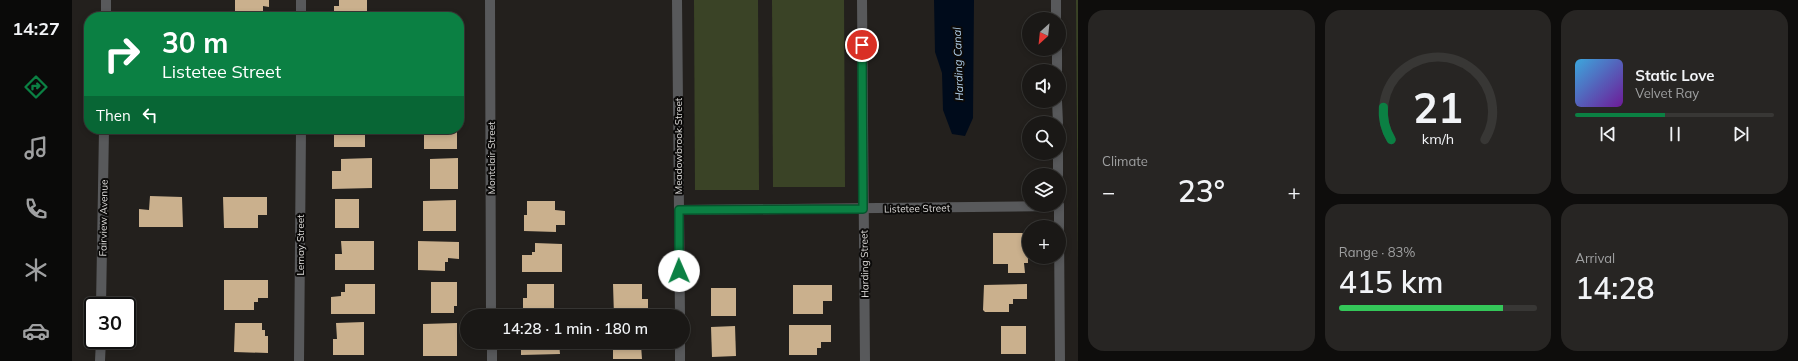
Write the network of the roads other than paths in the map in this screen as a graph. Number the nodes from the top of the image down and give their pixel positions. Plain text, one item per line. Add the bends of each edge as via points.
1 (106, 0) edge
2 (301, 0) edge
3 (490, 0) edge
4 (677, 0) edge
5 (862, 0) edge
6 (1056, 0) edge
7 (106, 12) edge
8 (301, 12) edge
9 (1056, 12) edge
10 (104, 134) edge
11 (301, 134) edge
12 (1022, 207) edge
13 (863, 209) junction
14 (679, 210) junction
15 (1059, 264) edge
16 (101, 297) edge
17 (491, 309) edge
18 (680, 309) edge
19 (101, 349) edge
20 (492, 349) edge
21 (680, 349) edge
22 (100, 361) edge
23 (299, 361) edge
24 (492, 361) edge
25 (680, 361) edge
26 (865, 361) edge
27 (1060, 361) edge

1 - 7 street
2 - 8 street
3 - 17 street, Montclair Street
4 - 14 street, Meadowbrook Street
5 - 13 street, Harding Street
6 - 9 street
10 - 16 street, Fairview Avenue
11 - 23 street, Lemay Street
12 - 13 street, Listetee Street
13 - 14 street, Listetee Street
13 - 26 street, Harding Street
14 - 18 street, Meadowbrook Street
15 - 27 street
19 - 22 street
20 - 24 street
21 - 25 street

